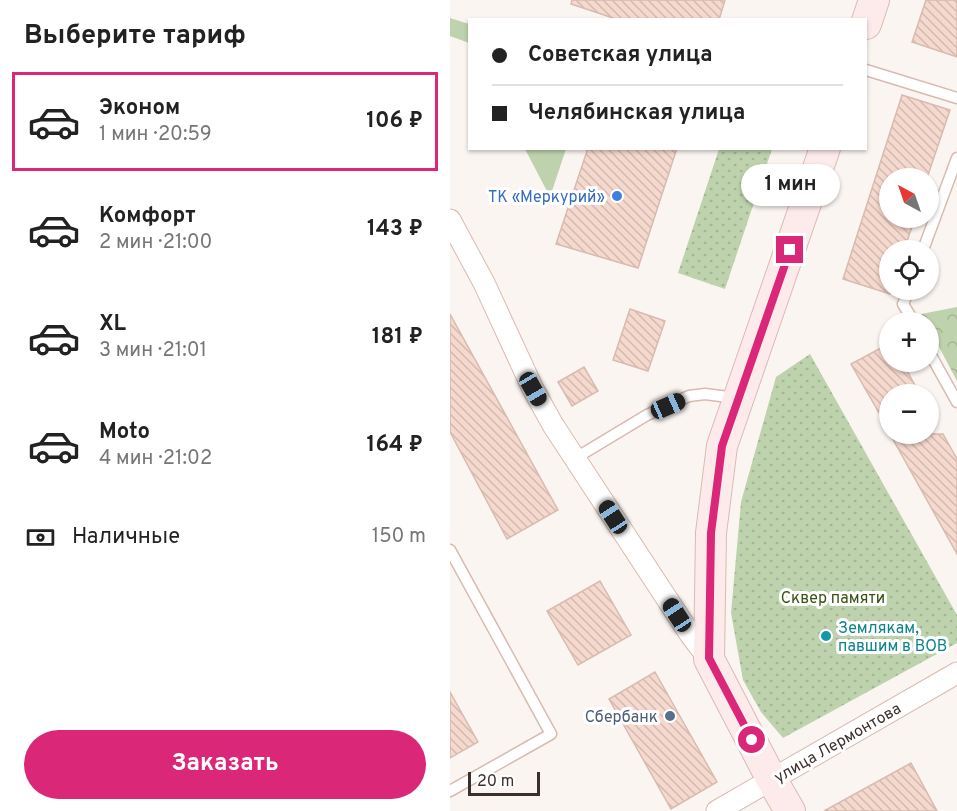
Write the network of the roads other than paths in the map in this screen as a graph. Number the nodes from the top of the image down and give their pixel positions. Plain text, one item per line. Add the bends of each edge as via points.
1 (874, 0) edge
2 (867, 21) edge
3 (867, 70) edge
4 (957, 98) edge
5 (824, 150) edge
6 (957, 158) edge
7 (450, 220) edge
8 (927, 240) edge
9 (458, 256) edge
10 (939, 370) edge
11 (739, 398) junction
12 (957, 402) edge
13 (574, 459) junction
14 (450, 550) edge
15 (709, 658) junction
16 (957, 673) edge
17 (772, 780) junction
18 (450, 791) edge
19 (717, 811) edge
20 (790, 811) edge

1 - 2 street
3 - 4 lane
5 - 11 street
6 - 8 lane
7 - 9 street
9 - 13 street via 484,283 533,389
10 - 12 lane
11 - 13 lane via 689,396 647,415
11 - 15 street via 722,446 711,533
13 - 15 street
14 - 18 lane via 551,734
15 - 17 street
16 - 17 street, улица Лермонтова
17 - 19 street, улица Лермонтова
17 - 20 street

